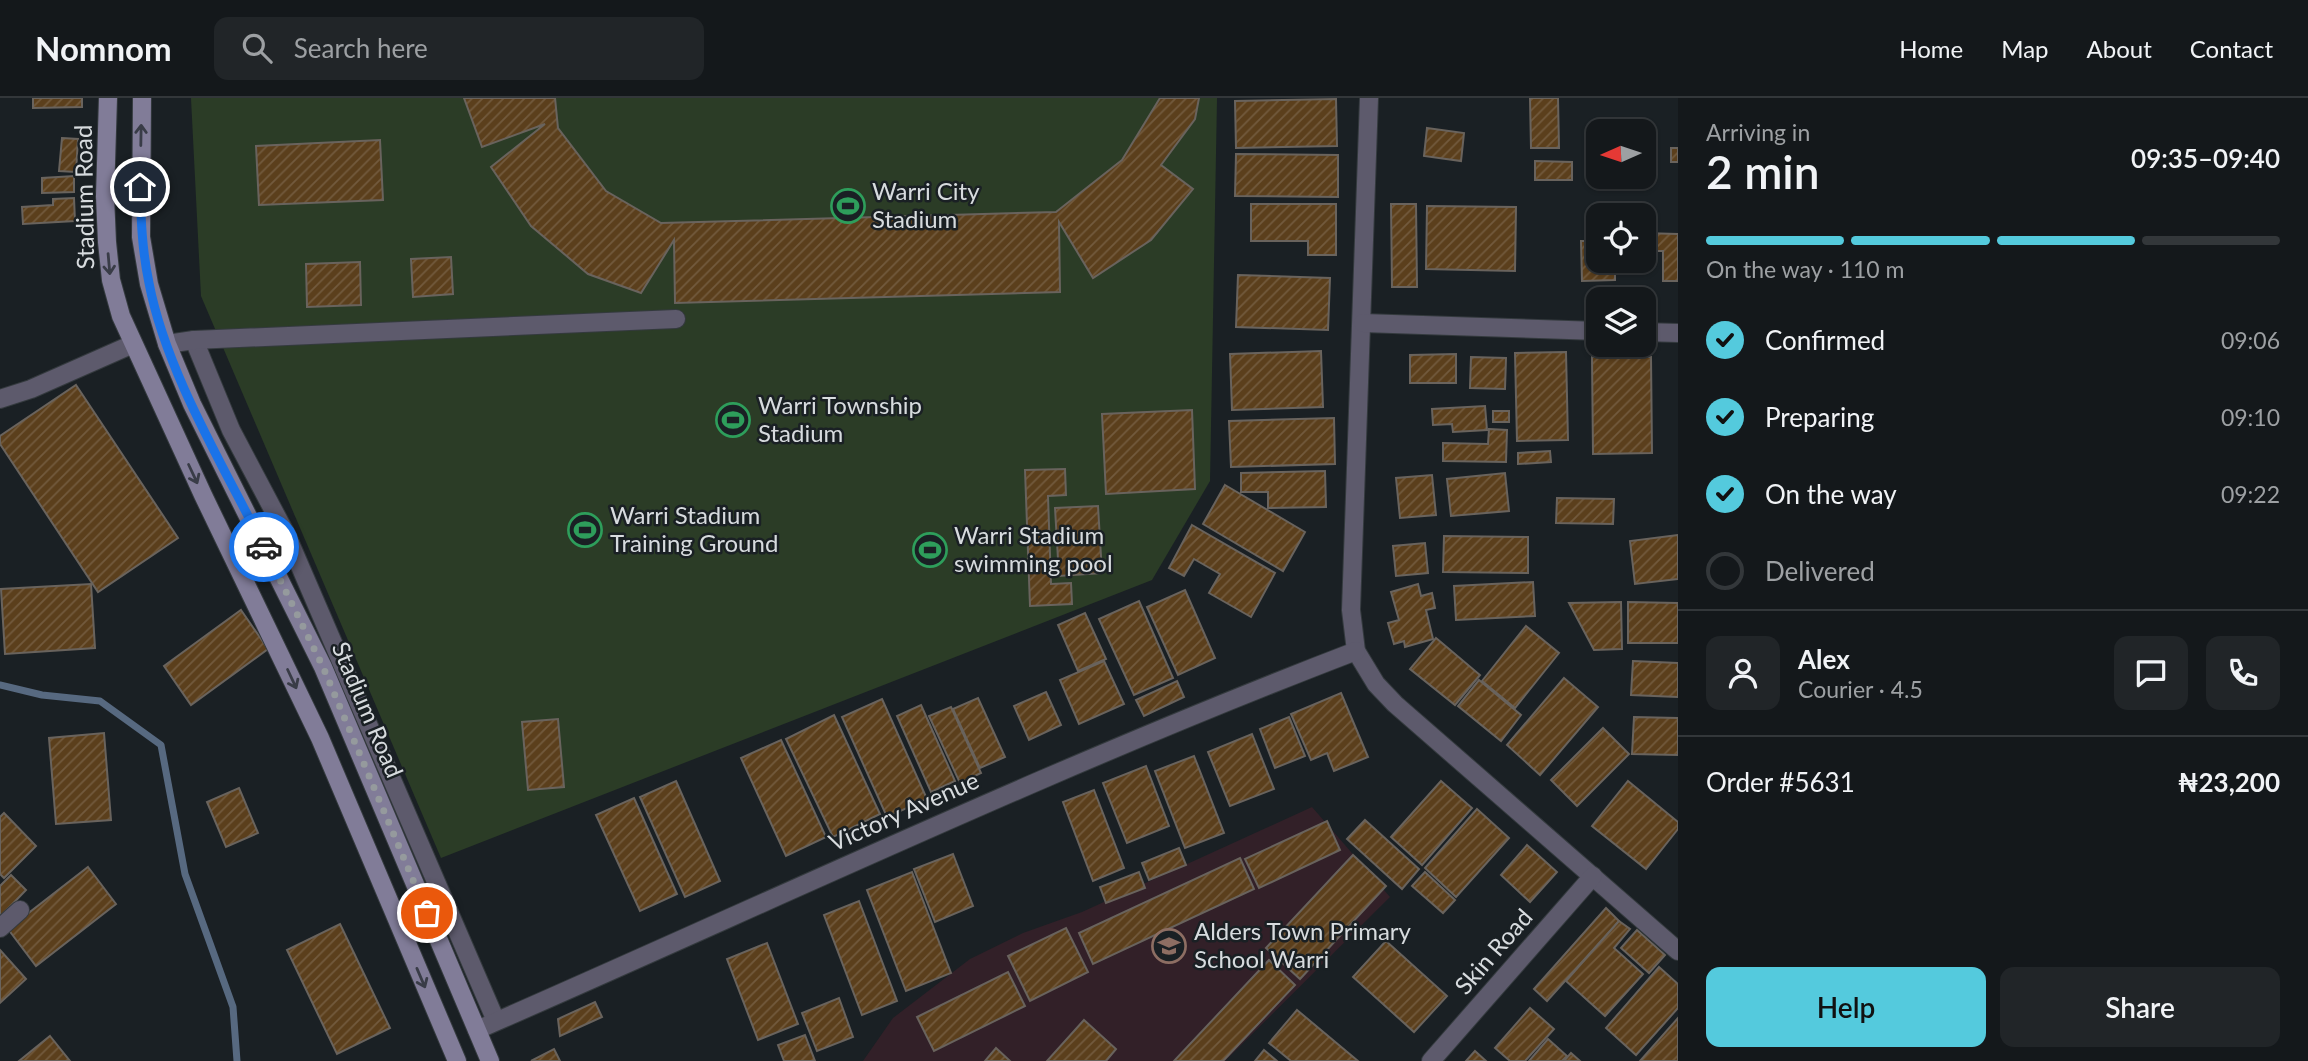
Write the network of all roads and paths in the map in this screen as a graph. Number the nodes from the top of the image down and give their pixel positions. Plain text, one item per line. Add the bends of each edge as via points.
1 (108, 98) edge
2 (142, 98) edge
3 (1369, 98) edge
4 (676, 319) dead end
5 (1363, 323) junction
6 (1586, 331) edge
7 (1656, 332) edge
8 (1678, 333) edge
9 (194, 340) junction
10 (133, 344) junction
11 (167, 344) junction
12 (0, 399) edge
13 (1356, 651) junction
14 (1593, 876) junction
15 (20, 910) dead end
16 (0, 928) edge
17 (1678, 951) edge
18 (496, 1021) junction
19 (477, 1030) junction
20 (457, 1061) edge
21 (489, 1061) edge
22 (1432, 1061) edge

1 -> 10 main road, Stadium Road via 105,196 111,280
11 -> 2 main road, Stadium Road via 141,237
3 - 5 street
4 - 9 street
5 - 6 street
5 - 13 street via 1351,610
7 - 8 street
9 - 11 street
9 - 18 street via 230,430 287,536
10 - 12 street via 31,390
10 -> 20 main road, Stadium Road via 320,738
11 - 19 main road, Stadium Road via 192,404 323,667
13 - 14 street via 1376,684 1420,728
13 - 18 street, Victory Avenue via 942,821
14 - 17 street
14 - 22 street, Skin Road
15 - 16 street
18 - 19 street, Victory Avenue
19 - 21 main road, Stadium Road

